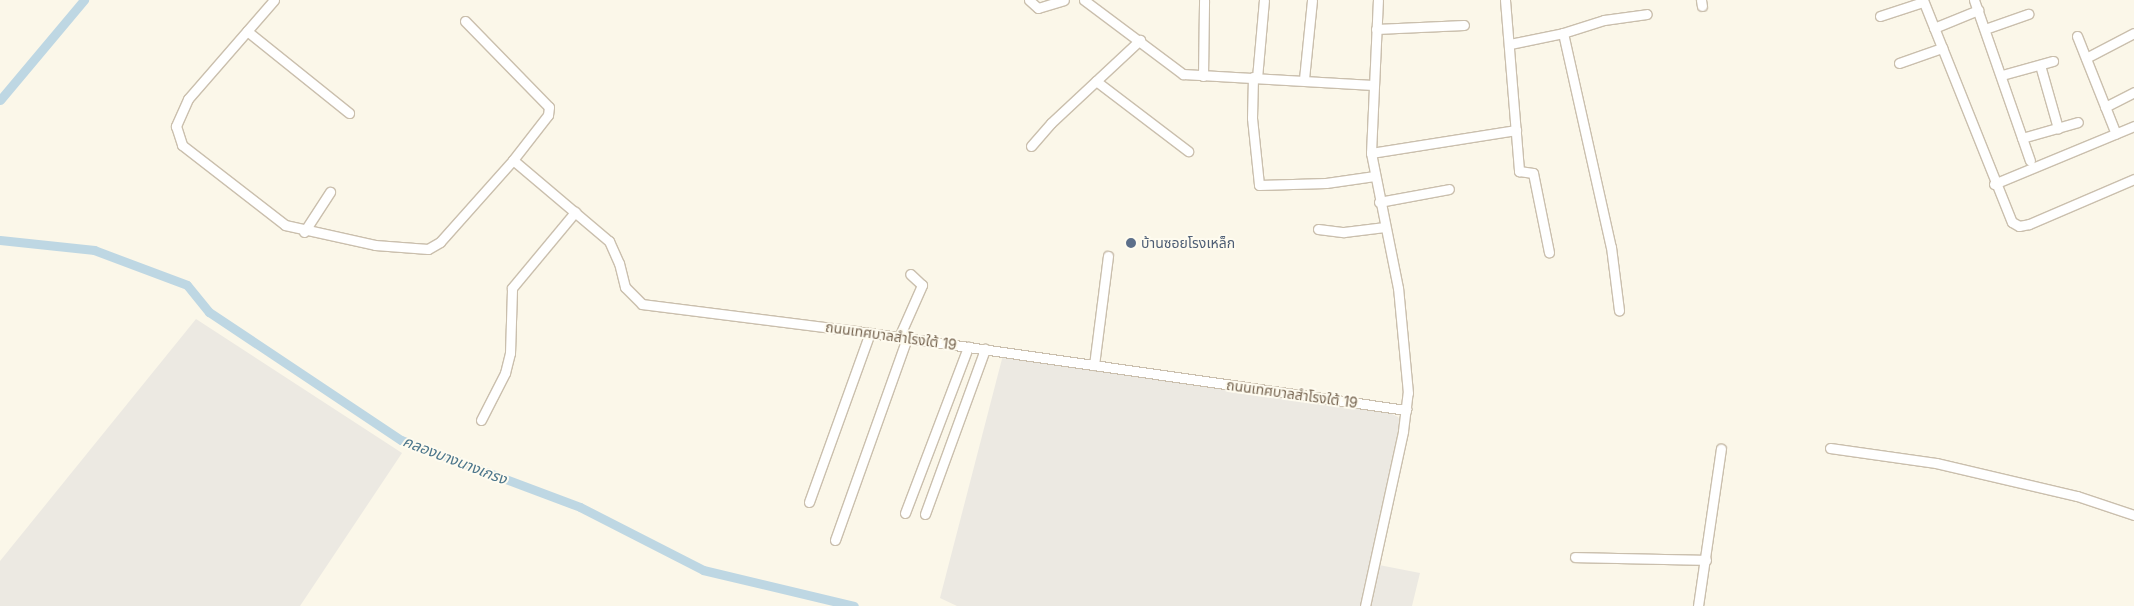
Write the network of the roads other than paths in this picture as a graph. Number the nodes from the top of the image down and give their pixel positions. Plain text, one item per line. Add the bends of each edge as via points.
1 (274, 0) edge
2 (1029, 0) edge
3 (1064, 0) edge
4 (1084, 0) edge
5 (1204, 0) edge
6 (1264, 0) edge
7 (1312, 0) edge
8 (1378, 0) edge
9 (1505, 0) edge
10 (1974, 0) edge
11 (1923, 1) edge
12 (1978, 10) junction
13 (1647, 14) dead end
14 (2028, 14) dead end
15 (1880, 16) dead end
16 (465, 21) dead end
17 (1464, 25) dead end
18 (1934, 28) junction
19 (1376, 29) junction
20 (1985, 29) junction
21 (246, 31) junction
22 (1563, 33) junction
23 (2134, 33) edge
24 (2077, 36) dead end
25 (1140, 40) junction
26 (1510, 44) junction
27 (1942, 48) junction
28 (2086, 58) junction
29 (2054, 61) dead end
30 (1898, 63) dead end
31 (2040, 65) junction
32 (1203, 76) junction
33 (2002, 76) junction
34 (1255, 78) junction
35 (1304, 79) junction
36 (1096, 81) junction
37 (1373, 85) junction
38 (2134, 92) edge
39 (2105, 107) junction
40 (349, 113) dead end
41 (2078, 122) dead end
42 (2134, 126) edge
43 (2058, 128) junction
44 (1516, 130) junction
45 (2116, 134) junction
46 (2022, 138) junction
47 (1031, 146) dead end
48 (1188, 151) dead end
49 (1371, 153) junction
50 (513, 160) junction
51 (2030, 161) dead end
52 (1374, 176) junction
53 (2134, 179) edge
54 (1994, 184) junction
55 (1449, 189) dead end
56 (330, 192) dead end
57 (1379, 202) junction
58 (575, 212) junction
59 (1386, 227) junction
60 (1318, 229) dead end
61 (304, 232) junction
62 (1549, 252) dead end
63 (1108, 256) dead end
64 (910, 274) dead end
65 (1619, 310) dead end
66 (870, 333) junction
67 (903, 337) junction
68 (968, 347) junction
69 (986, 349) junction
70 (1094, 365) junction
71 (1408, 402) junction
72 (481, 420) dead end
73 (1830, 448) dead end
74 (1721, 449) dead end
75 (809, 502) dead end
76 (905, 513) dead end
77 (925, 514) dead end
78 (2134, 515) edge
79 (835, 540) dead end
80 (1575, 557) dead end
81 (1706, 560) junction
82 (1365, 606) edge
83 (1698, 606) edge

1 - 21 street
2 - 3 street via 1038,8
4 - 25 street
5 - 32 street
6 - 34 street
7 - 35 street
8 - 19 street
9 - 26 street
10 - 12 street
11 - 15 street
11 - 18 street
12 - 18 street
12 - 20 street
13 - 22 street via 1604,20
14 - 20 street
16 - 50 street via 549,106 548,115
17 - 19 street
18 - 27 street
19 - 37 street
20 - 33 street
21 - 40 street
21 - 61 street via 184,104 177,133 191,152 285,225
22 - 26 street
22 - 65 street via 1611,247
23 - 28 street
24 - 28 street
25 - 32 street via 1183,74
25 - 36 street
26 - 44 street
27 - 30 street
27 - 54 street
28 - 39 street
29 - 31 street
31 - 33 street
31 - 43 street
32 - 34 street
33 - 46 street
34 - 35 street
34 - 52 street via 1252,118 1259,186
35 - 37 street
36 - 47 street
36 - 48 street
37 - 49 street
38 - 39 street
39 - 45 street
41 - 43 street
42 - 45 street
43 - 46 street
44 - 49 street
44 - 62 street via 1519,171 1533,173
45 - 54 street
46 - 51 street
49 - 52 street
50 - 58 street, ถนนเทศบาลสำโรงใต้ 19
50 - 61 street via 435,246 414,249 375,245
52 - 57 street
53 - 54 street via 2019,226 2012,222
55 - 57 street
56 - 61 street
57 - 59 street
58 - 66 street, ถนนเทศบาลสำโรงใต้ 19 via 609,241 625,287 642,304
58 - 72 street via 512,288 510,354 505,373
59 - 60 street via 1344,232
59 - 71 street via 1399,295
63 - 70 street
64 - 67 street via 922,285
66 - 67 street, ถนนเทศบาลสำโรงใต้ 19
66 - 75 street
67 - 68 street, ถนนเทศบาลสำโรงใต้ 19
67 - 79 street
68 - 69 street, ถนนเทศบาลสำโรงใต้ 19
68 - 76 street
69 - 70 street, ถนนเทศบาลสำโรงใต้ 19
69 - 77 street
70 - 71 street, ถนนเทศบาลสำโรงใต้ 19
71 - 82 street
73 - 78 street via 1936,463 2077,496
74 - 81 street
80 - 81 street
81 - 83 street

